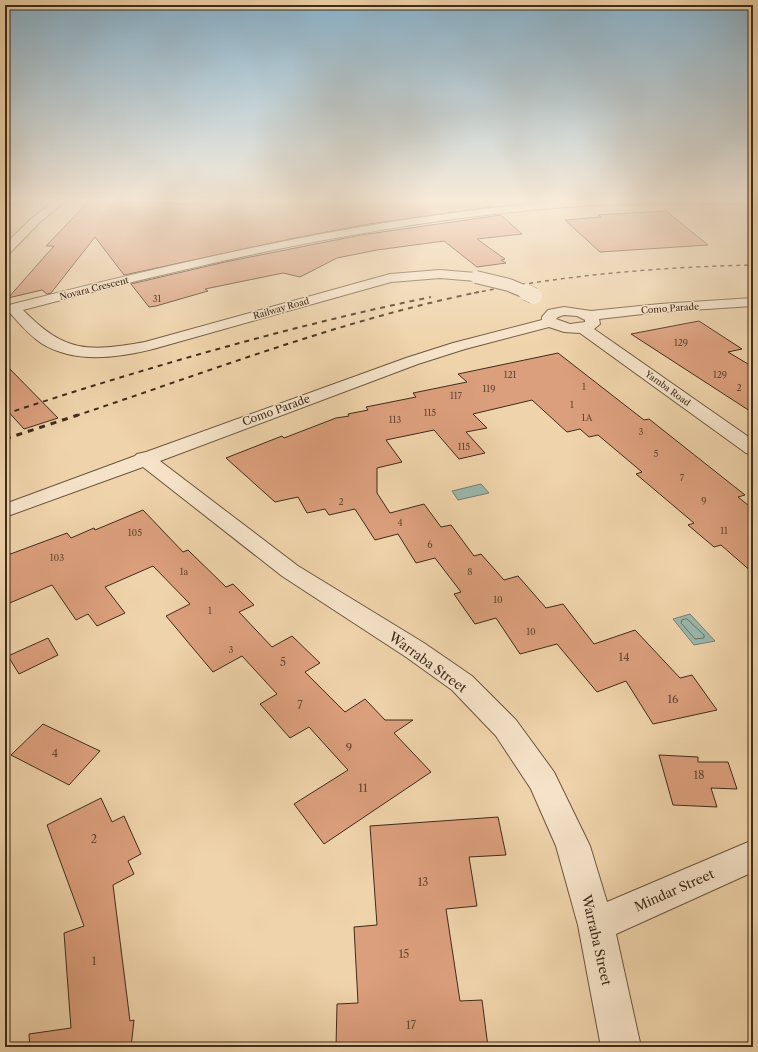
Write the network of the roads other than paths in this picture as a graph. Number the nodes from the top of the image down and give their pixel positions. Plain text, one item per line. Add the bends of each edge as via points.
1 (264, 248) edge
2 (753, 302) edge
3 (9, 309) edge
4 (554, 317) junction
5 (586, 322) junction
6 (753, 449) edge
7 (144, 458) junction
8 (5, 511) edge
9 (753, 856) edge
10 (596, 925) junction
11 (621, 1047) edge

1 - 3 street, Novara Crescent
2 - 5 street, Como Parade via 660,308
3 - 4 street, Railway Road, bridge via 41,336 57,345 81,351 111,352 147,346 390,278 440,274 476,277 509,285 534,296
4 - 5 street, Como Parade via 562,327
4 - 7 street, Como Parade via 433,354
5 - 6 street, Yamba Road
7 - 8 street, Como Parade
7 - 10 street, Warraba Street via 290,571 415,650 462,684 506,728 544,781 572,846
9 - 10 street, Mindar Street
10 - 11 street, Warraba Street

